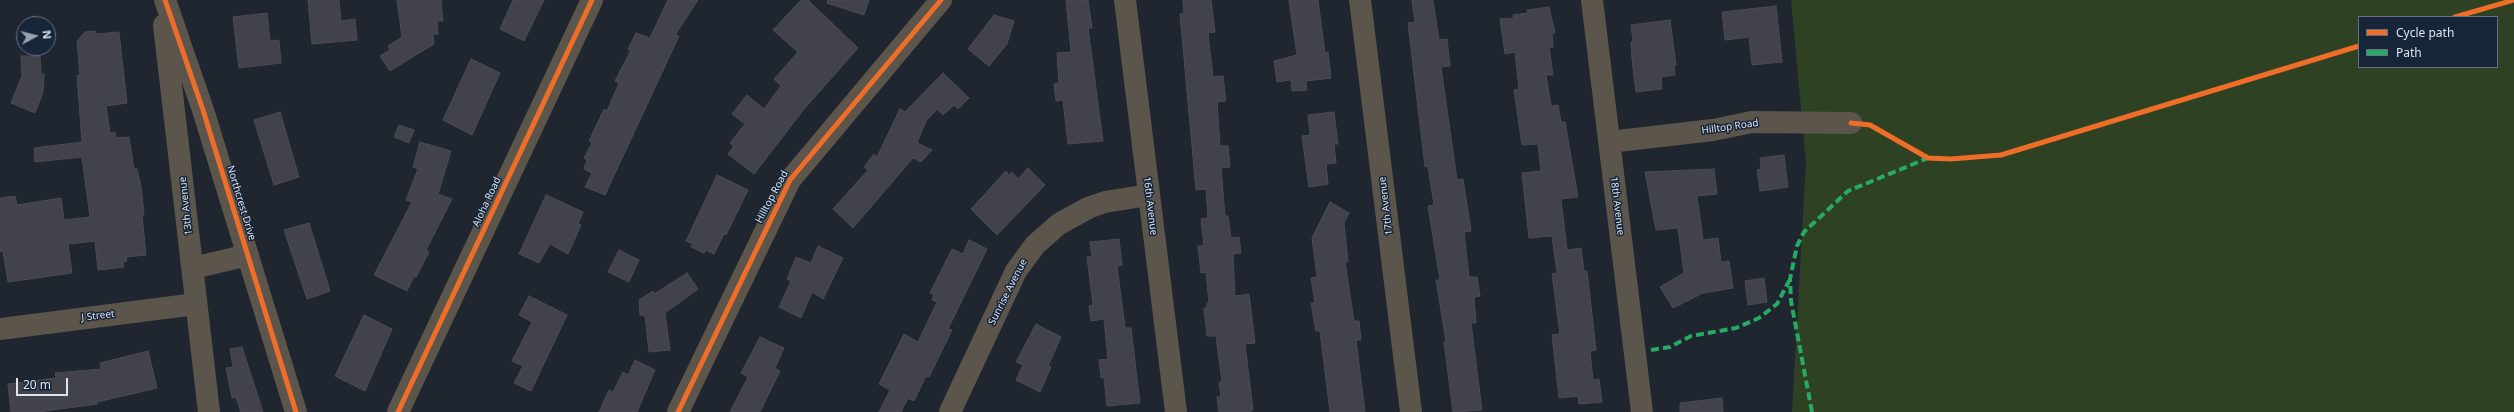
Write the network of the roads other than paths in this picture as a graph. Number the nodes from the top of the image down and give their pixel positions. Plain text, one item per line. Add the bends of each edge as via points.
1 (161, 0) edge
2 (165, 0) edge
3 (592, 0) edge
4 (941, 0) edge
5 (1125, 0) edge
6 (1360, 0) edge
7 (1592, 0) edge
8 (1852, 123) dead end
9 (1609, 142) junction
10 (1148, 195) junction
11 (248, 255) junction
12 (193, 268) junction
13 (196, 304) junction
14 (0, 329) edge
15 (208, 412) edge
16 (296, 412) edge
17 (398, 412) edge
18 (678, 412) edge
19 (950, 412) edge
20 (1176, 412) edge
21 (1411, 412) edge
22 (1642, 412) edge

1 - 12 street, 13th Avenue
2 - 11 street, Northcrest Drive via 203,110
3 - 17 street, Aloha Road
4 - 18 street, Hilltop Road via 790,180
5 - 10 street, 16th Avenue
6 - 21 street, 17th Avenue
7 - 9 street, 18th Avenue
8 - 9 street, Hilltop Road via 1752,122 1713,130
9 - 22 street, 18th Avenue
10 - 19 street, Sunrise Avenue via 1105,202 1088,208 1059,224 1035,245 1016,271
10 - 20 street, 16th Avenue
11 - 12 street
11 - 16 street, Northcrest Drive
12 - 13 street, 13th Avenue
13 - 14 street, J Street
13 - 15 street, 13th Avenue

